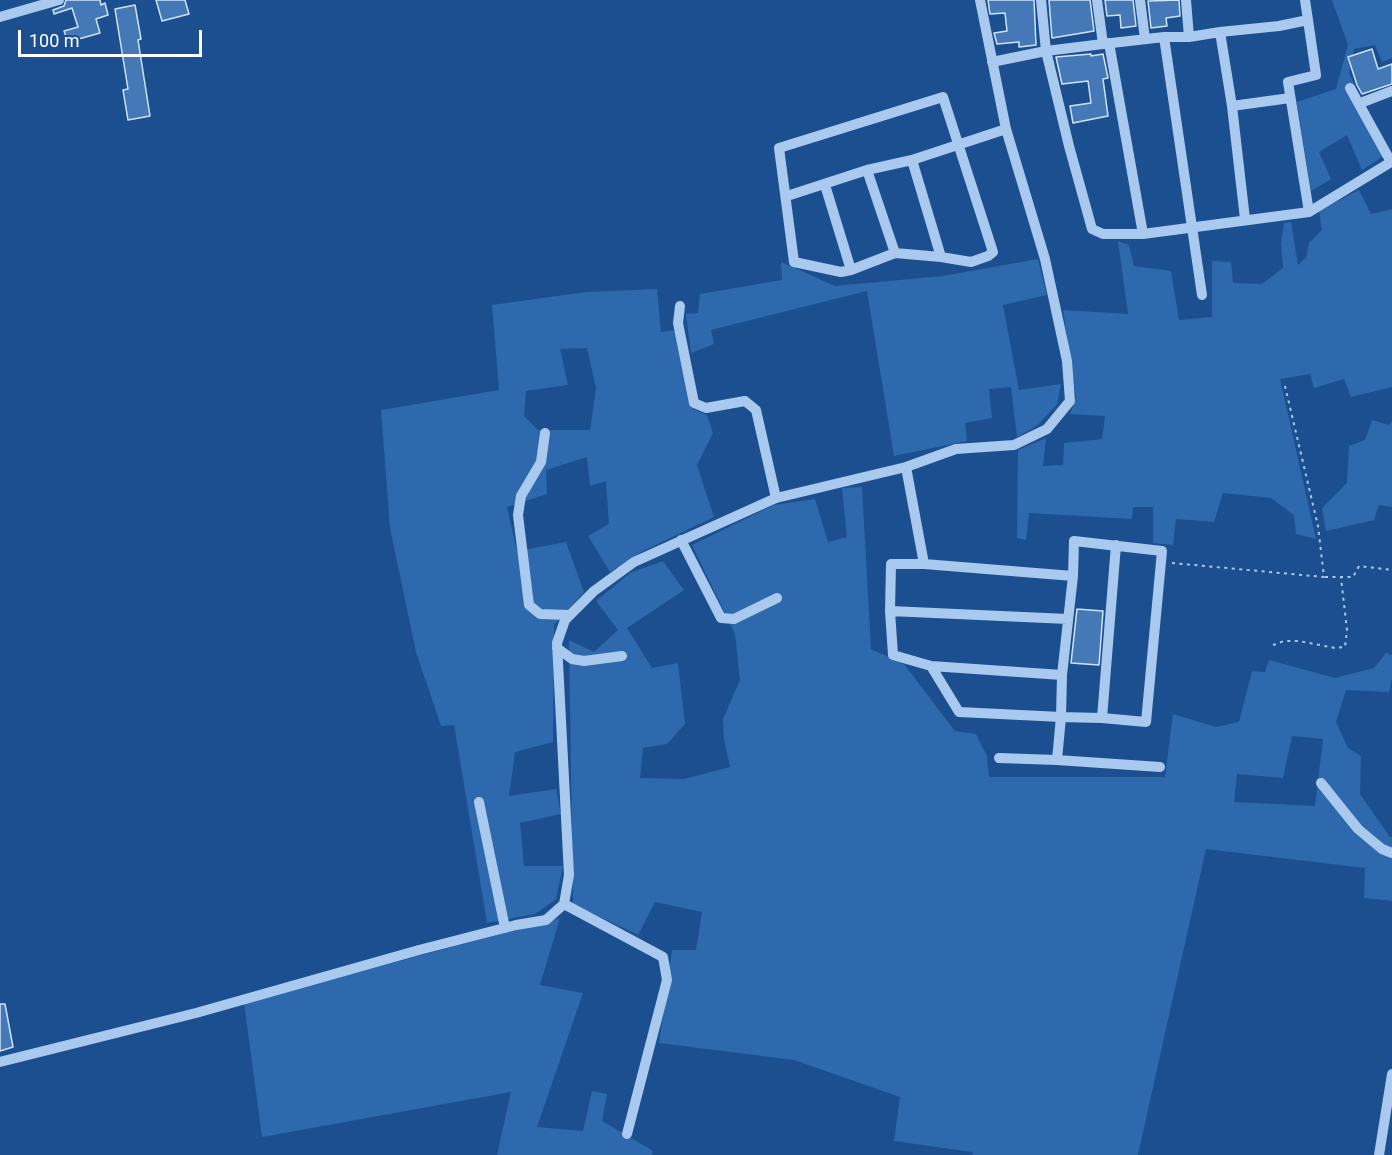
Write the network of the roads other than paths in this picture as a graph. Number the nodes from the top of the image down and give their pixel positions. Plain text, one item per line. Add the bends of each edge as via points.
1 (58, 0) edge
2 (980, 0) edge
3 (1041, 0) edge
4 (1097, 0) edge
5 (1140, 0) edge
6 (1186, 0) edge
7 (1305, 0) edge
8 (0, 17) edge
9 (1308, 20) junction
10 (1220, 32) junction
11 (1164, 37) junction
12 (1189, 37) junction
13 (1145, 39) junction
14 (1106, 44) junction
15 (1046, 51) junction
16 (992, 62) junction
17 (1350, 88) dead end
18 (1392, 91) edge
19 (1290, 99) junction
20 (1363, 102) dead end
21 (1232, 106) junction
22 (1006, 129) junction
23 (958, 144) junction
24 (912, 160) junction
25 (867, 170) junction
26 (825, 185) junction
27 (787, 196) junction
28 (1309, 212) junction
29 (1245, 219) junction
30 (1192, 228) junction
31 (1143, 234) junction
32 (896, 253) junction
33 (941, 257) junction
34 (851, 270) junction
35 (1202, 295) dead end
36 (680, 306) dead end
37 (545, 433) dead end
38 (906, 467) junction
39 (776, 498) junction
40 (681, 540) junction
41 (1116, 545) junction
42 (924, 564) junction
43 (1073, 576) junction
44 (777, 598) dead end
45 (890, 611) junction
46 (570, 615) junction
47 (1068, 619) junction
48 (557, 648) junction
49 (622, 656) dead end
50 (931, 666) junction
51 (1062, 675) junction
52 (1061, 717) junction
53 (1102, 718) junction
54 (999, 758) dead end
55 (1057, 760) junction
56 (1160, 767) dead end
57 (1321, 783) dead end
58 (479, 802) dead end
59 (1392, 854) edge
60 (564, 904) junction
61 (505, 928) junction
62 (0, 1062) edge
63 (1392, 1074) edge
64 (627, 1134) dead end
65 (1379, 1155) edge

1 - 8 street
2 - 16 street
3 - 15 street
4 - 14 street
5 - 13 street
6 - 12 street
7 - 9 street
9 - 10 street
9 - 19 street via 1316,75 1288,82
10 - 12 street
10 - 21 street
11 - 12 street
11 - 13 street
11 - 30 street
13 - 14 street
14 - 15 street
14 - 31 street
15 - 16 street
15 - 31 street via 1092,229 1103,234
16 - 22 street
17 - 28 street via 1391,162
18 - 20 street
19 - 21 street
19 - 28 street
21 - 29 street
22 - 23 street
22 - 38 street via 1045,259 1067,360 1070,401 1047,429 1014,445 956,448
23 - 24 street
23 - 27 street via 943,97 779,148
23 - 33 street via 993,252 971,262
24 - 25 street
24 - 33 street
25 - 26 street
25 - 32 street
26 - 27 street
26 - 34 street
27 - 34 street via 794,262 841,272
28 - 29 street
29 - 30 street
30 - 31 street
30 - 35 street
32 - 33 street
32 - 34 street
36 - 39 street via 678,323 693,403 706,408 745,401 756,410
37 - 46 street via 541,462 521,496 518,515 530,605 540,614
38 - 39 street
38 - 42 street
39 - 40 street
40 - 44 street via 721,618 734,619
40 - 46 street via 634,562 594,591
41 - 43 street via 1074,542
41 - 53 street
41 - 53 street via 1162,551 1146,722
42 - 43 street
42 - 45 street via 891,564
43 - 47 street
45 - 47 street
45 - 50 street via 893,655
46 - 48 street
47 - 51 street
48 - 49 street via 572,659 584,661
48 - 60 street via 569,875
50 - 51 street
50 - 52 street via 959,712
51 - 52 street
52 - 53 street
52 - 55 street
54 - 55 street
55 - 56 street
57 - 59 street via 1358,829
58 - 61 street
60 - 61 street via 546,920
60 - 64 street via 663,957 667,980
61 - 62 street
63 - 65 street

